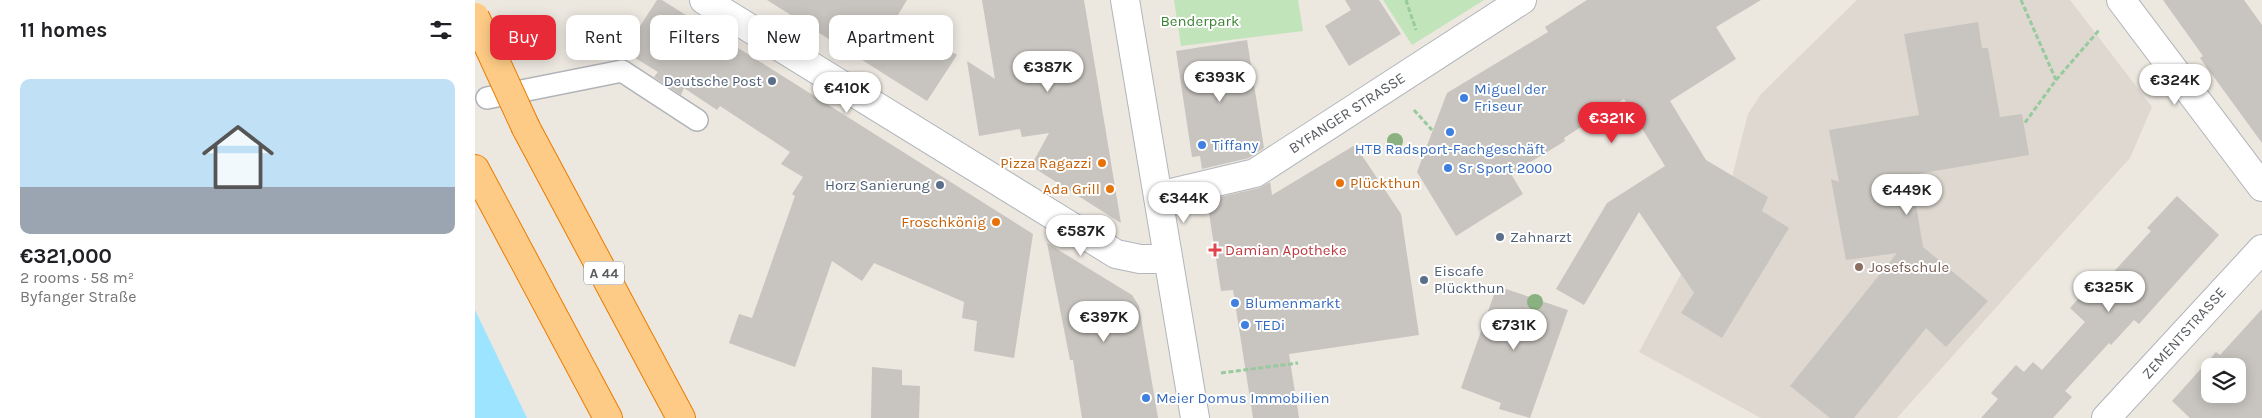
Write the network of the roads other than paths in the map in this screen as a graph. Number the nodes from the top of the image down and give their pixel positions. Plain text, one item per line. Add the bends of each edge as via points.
1 (704, 0) edge
2 (1125, 0) edge
3 (1522, 0) edge
4 (2128, 9) edge
5 (475, 17) edge
6 (487, 98) dead end
7 (697, 120) dead end
8 (475, 169) edge
9 (2262, 187) edge
10 (1158, 196) junction
11 (2262, 249) edge
12 (1168, 259) junction
13 (607, 418) edge
14 (681, 418) edge
15 (1195, 418) edge
16 (2106, 418) edge

1 - 12 street via 1116,254 1140,259
2 - 10 street
3 - 10 street, BYFANGER STRASSE via 1255,172
4 - 9 street
5 - 14 highway, A 44, bridge via 526,128
6 - 7 lane via 623,70
8 - 13 highway
10 - 12 street
11 - 16 street, ZEMENTSTRASSE
12 - 15 street

